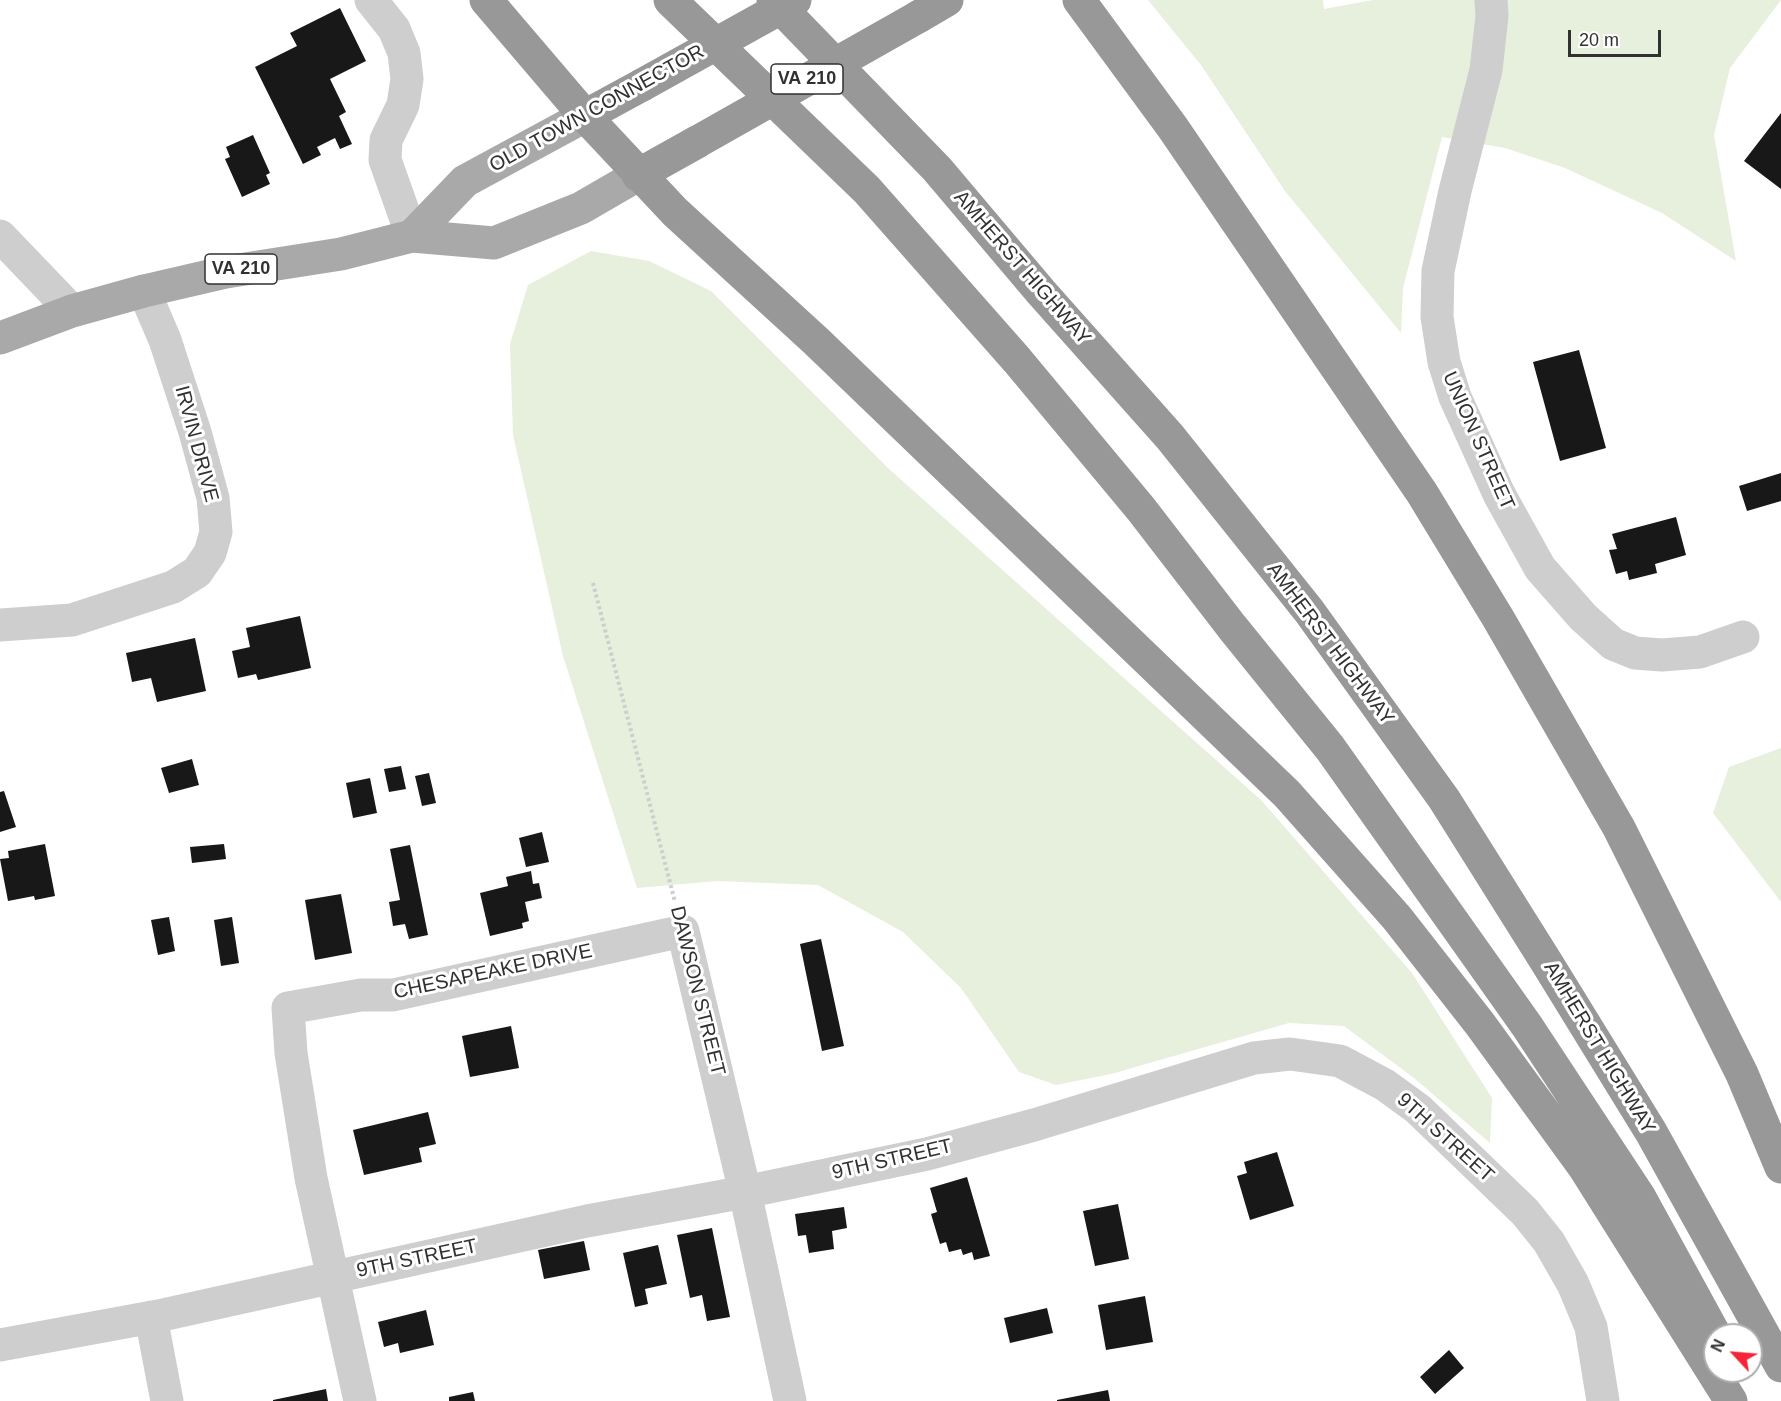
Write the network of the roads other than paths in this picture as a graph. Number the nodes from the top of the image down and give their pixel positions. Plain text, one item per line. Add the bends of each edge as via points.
1 (371, 0) edge
2 (486, 0) edge
3 (670, 0) edge
4 (773, 0) edge
5 (795, 0) edge
6 (947, 0) edge
7 (1080, 0) edge
8 (1491, 0) edge
9 (585, 116) junction
10 (638, 175) junction
11 (0, 236) edge
12 (412, 236) junction
13 (144, 291) junction
14 (72, 311) junction
15 (0, 338) edge
16 (0, 625) edge
17 (1743, 637) dead end
18 (683, 931) joint
19 (1781, 1167) edge
20 (745, 1192) junction
21 (332, 1277) junction
22 (151, 1317) junction
23 (1708, 1323) edge
24 (0, 1345) edge
25 (1781, 1366) edge
26 (1741, 1383) edge
27 (167, 1401) edge
28 (360, 1401) edge
29 (790, 1401) edge
30 (1603, 1401) edge
31 (1731, 1401) edge
32 (1750, 1401) edge

1 - 12 street via 394,29 404,53 407,79 403,105 386,140 386,160
2 - 9 highway
3 - 23 highway via 867,190 1141,508 1330,748 1534,1036 1639,1196
4 - 25 highway, AMHERST HIGHWAY via 937,169 1170,437 1309,611 1444,799 1541,953 1651,1132
5 - 9 highway, OLD TOWN CONNECTOR, bridge
6 - 10 highway, VA 210, bridge
7 - 19 highway via 1173,128 1422,493 1498,618 1619,828 1742,1074
8 - 17 street, UNION STREET via 1486,70 1438,271 1437,317 1444,362 1455,397 1499,494 1540,568 1613,644 1635,653 1662,656 1700,652
9 - 10 highway
9 - 12 main road, OLD TOWN CONNECTOR via 465,181
10 - 12 main road, VA 210 via 580,208 494,243
10 - 31 highway via 1287,794 1397,918 1487,1033 1584,1167
11 - 14 street
12 - 13 main road, VA 210 via 341,254 226,272
13 - 14 main road, VA 210
13 - 16 street, IRVIN DRIVE via 165,340 213,498 216,532 210,553 197,572 173,587 72,620
14 - 15 main road, VA 210
18 - 20 street, DAWSON STREET
18 - 21 street, CHESAPEAKE DRIVE via 393,995 361,995 288,1008 291,1053 311,1178
20 - 21 street, 9TH STREET via 586,1221
20 - 29 street, DAWSON STREET
20 - 30 street, 9TH STREET via 927,1154 1254,1058 1290,1054 1340,1061 1385,1085 1418,1109 1525,1212 1549,1242 1573,1284 1590,1328
21 - 22 street, 9TH STREET
21 - 28 street
22 - 24 street, 9TH STREET
22 - 27 street
26 - 32 highway

